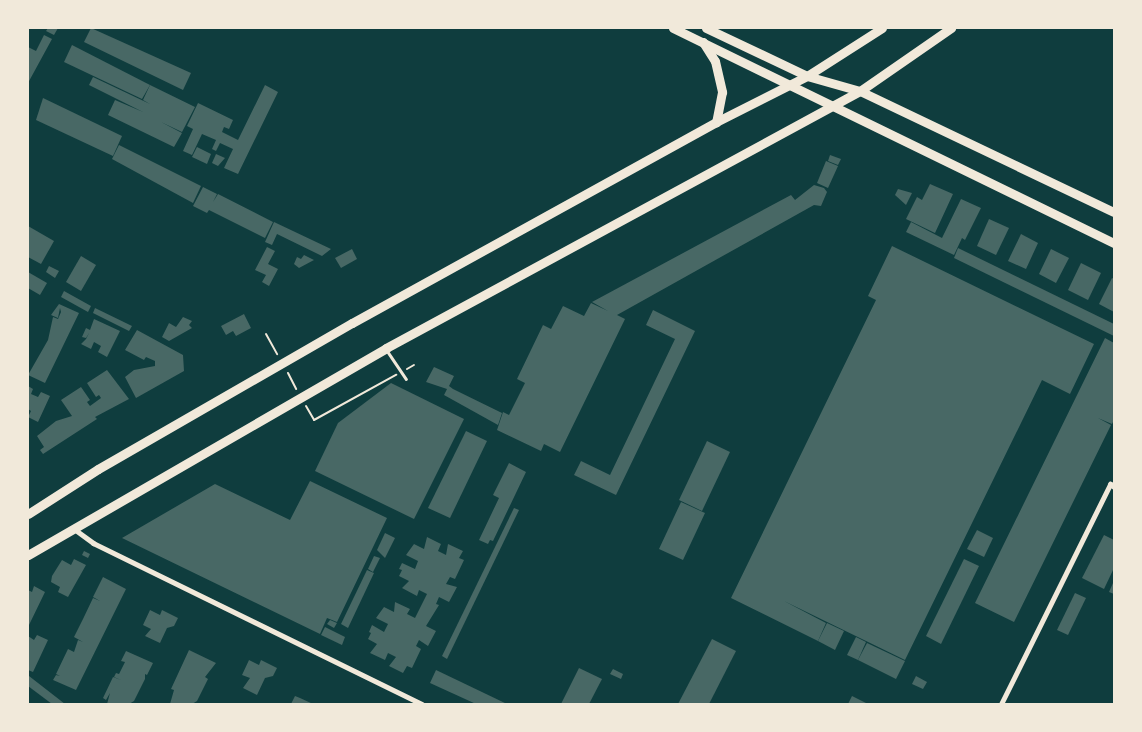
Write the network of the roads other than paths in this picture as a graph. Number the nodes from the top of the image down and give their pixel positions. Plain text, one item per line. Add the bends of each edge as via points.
1 (673, 28) edge
2 (706, 28) edge
3 (882, 28) edge
4 (951, 28) edge
5 (703, 41) junction
6 (807, 76) junction
7 (792, 83) junction
8 (860, 91) junction
9 (829, 106) junction
10 (716, 122) junction
11 (1114, 212) edge
12 (1114, 243) edge
13 (386, 348) junction
14 (406, 379) dead end
15 (1114, 487) edge
16 (28, 514) edge
17 (71, 527) junction
18 (28, 555) edge
19 (422, 704) edge
20 (1002, 704) edge

1 - 5 main road
2 - 6 main road
3 - 6 main road
4 - 8 main road
5 - 7 main road
5 - 10 main road via 715,61 722,92
6 - 7 main road
6 - 8 main road
7 - 9 main road
7 - 10 main road
8 - 9 main road
8 - 11 main road
9 - 12 main road
9 - 13 main road
10 - 16 main road via 343,327 98,469
13 - 14 lane
13 - 17 main road
15 - 20 street via 1110,484
17 - 18 main road
17 - 19 street via 93,544

